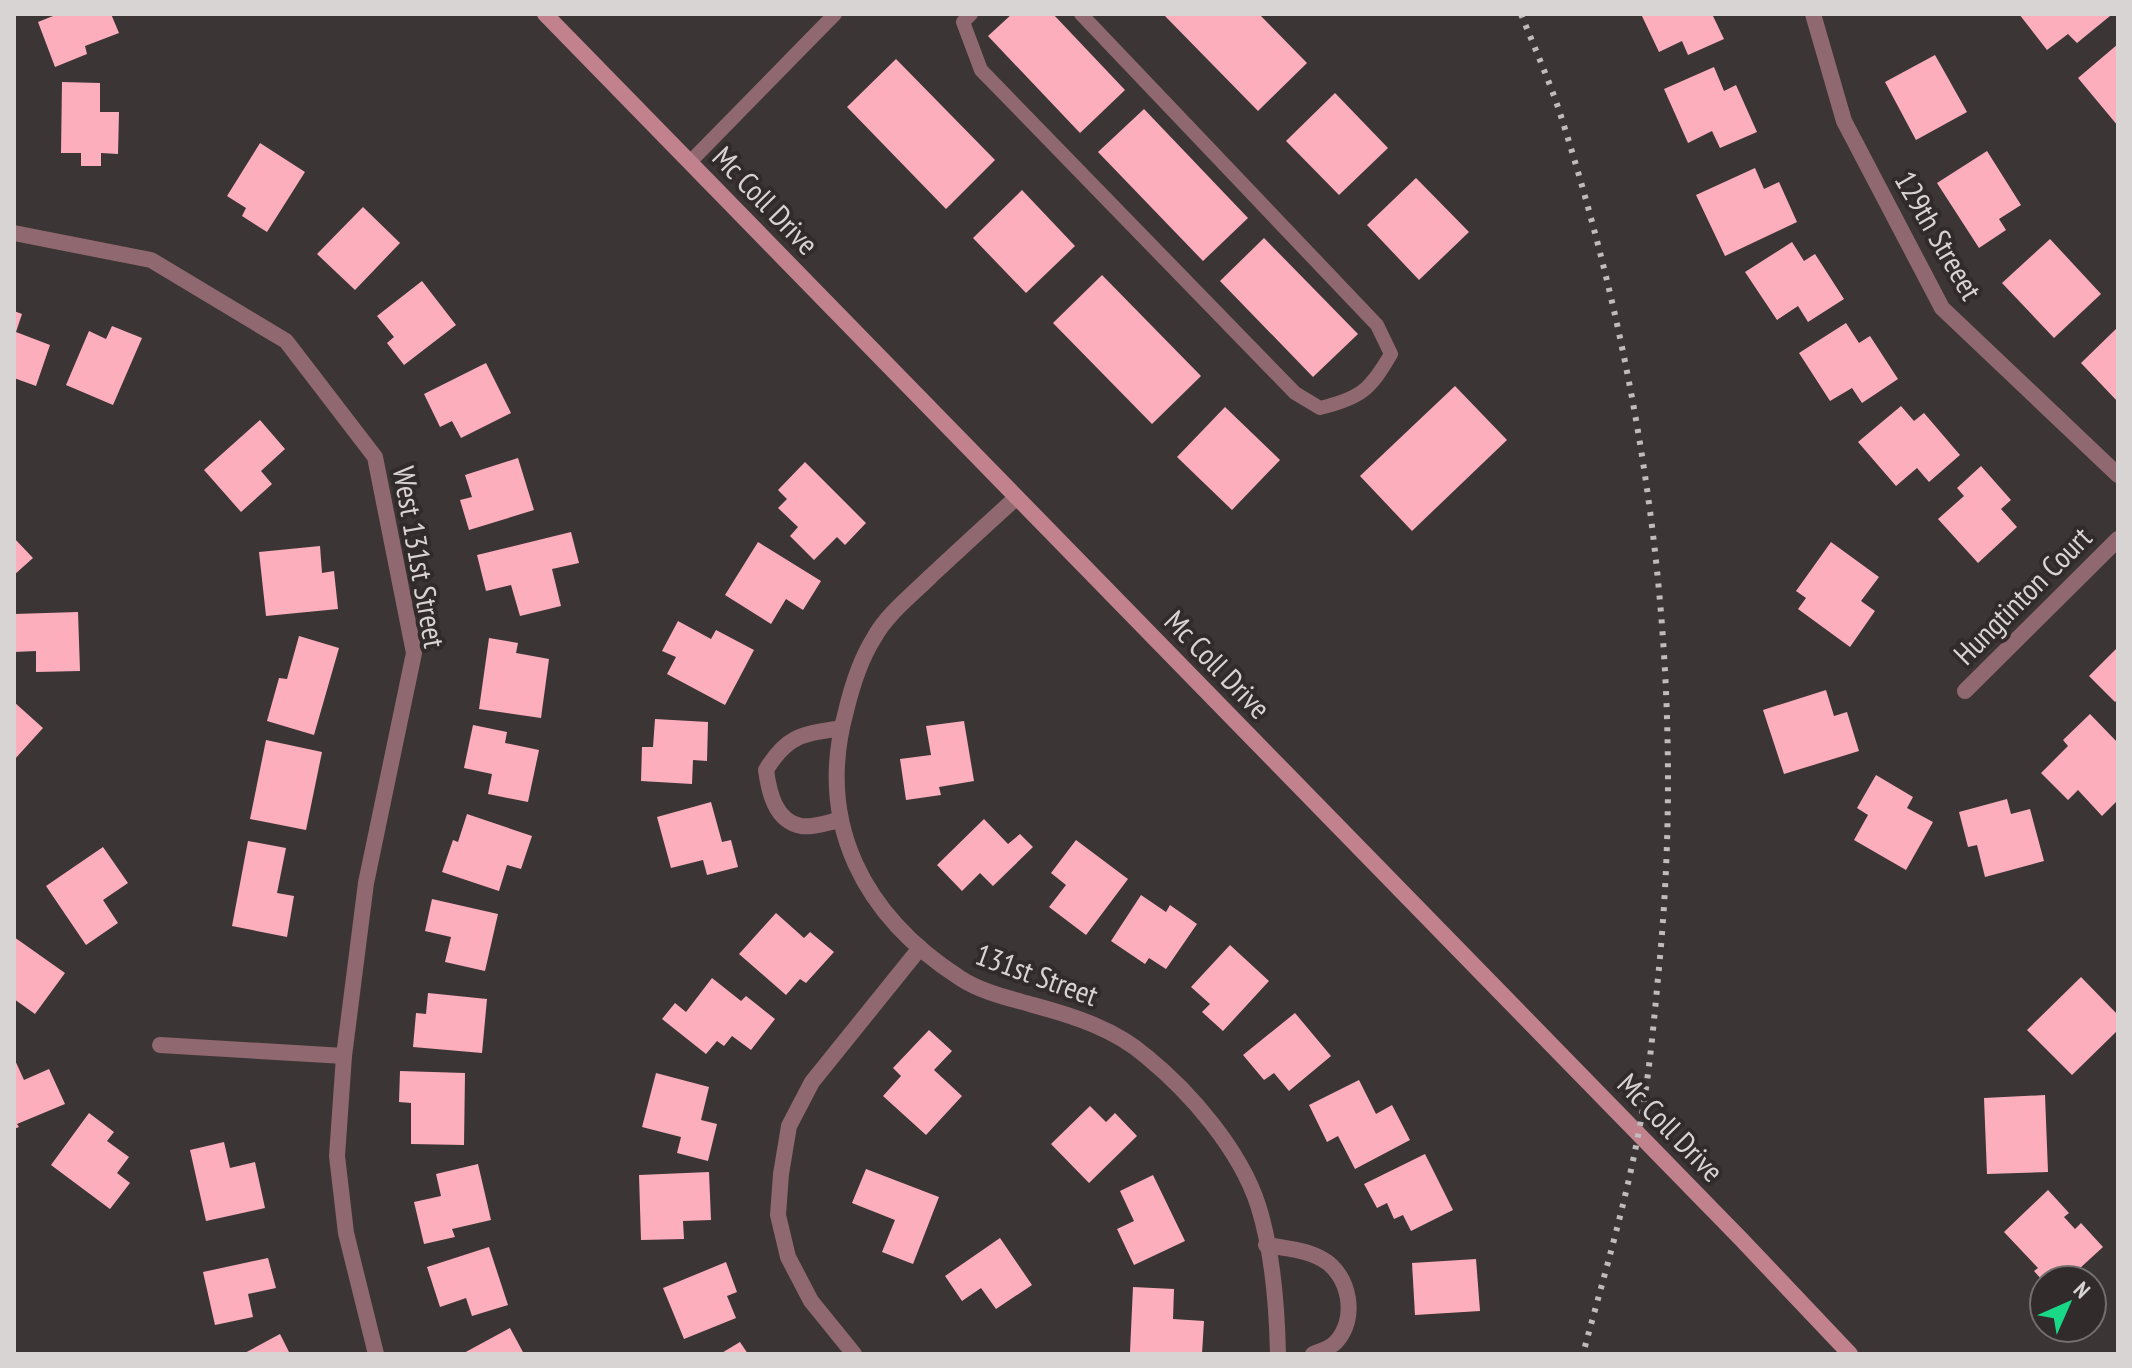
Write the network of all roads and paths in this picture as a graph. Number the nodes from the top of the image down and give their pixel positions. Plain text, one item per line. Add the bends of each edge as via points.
1 (545, 14) edge
2 (835, 14) edge
3 (971, 14) edge
4 (1081, 14) edge
5 (1813, 14) edge
6 (690, 162) junction
7 (14, 233) edge
8 (2118, 475) edge
9 (1016, 498) junction
10 (2118, 539) edge
11 (1965, 691) dead end
12 (841, 728) junction
13 (840, 820) junction
14 (920, 948) junction
15 (160, 1045) dead end
16 (344, 1056) junction
17 (1266, 1245) junction
18 (376, 1354) edge
19 (854, 1354) edge
20 (1278, 1354) edge
21 (1313, 1354) edge
22 (1850, 1354) edge

1 - 6 main road, Mc Coll Drive
2 - 6 lane
3 - 4 lane via 963,22 981,70 1295,393 1320,408 1352,400 1377,378 1391,354 1377,325
5 - 8 street, 129th Streeet via 1844,121 1942,308
6 - 9 main road, Mc Coll Drive
7 - 16 street, West 131st Street via 151,260 286,341 375,457 414,653 366,883
9 - 12 street, 131st Street via 904,601 874,636 853,682
9 - 22 main road, Mc Coll Drive
10 - 11 street, Hungtinton Court
12 - 13 street, 131st Street via 836,774
12 - 13 street via 805,734 779,749 766,770 770,798 788,821 803,826
13 - 14 street, 131st Street via 853,862 869,890
14 - 17 street, 131st Street via 962,980 1109,1031 1146,1055 1217,1130 1258,1204
14 - 19 street via 812,1082 789,1126 781,1174 778,1215 788,1257 811,1301
15 - 16 street
16 - 18 street, West 131st Street via 337,1156 346,1233
17 - 20 street, 131st Street via 1277,1301
17 - 21 street via 1323,1259 1341,1274 1348,1299 1346,1323 1335,1344

